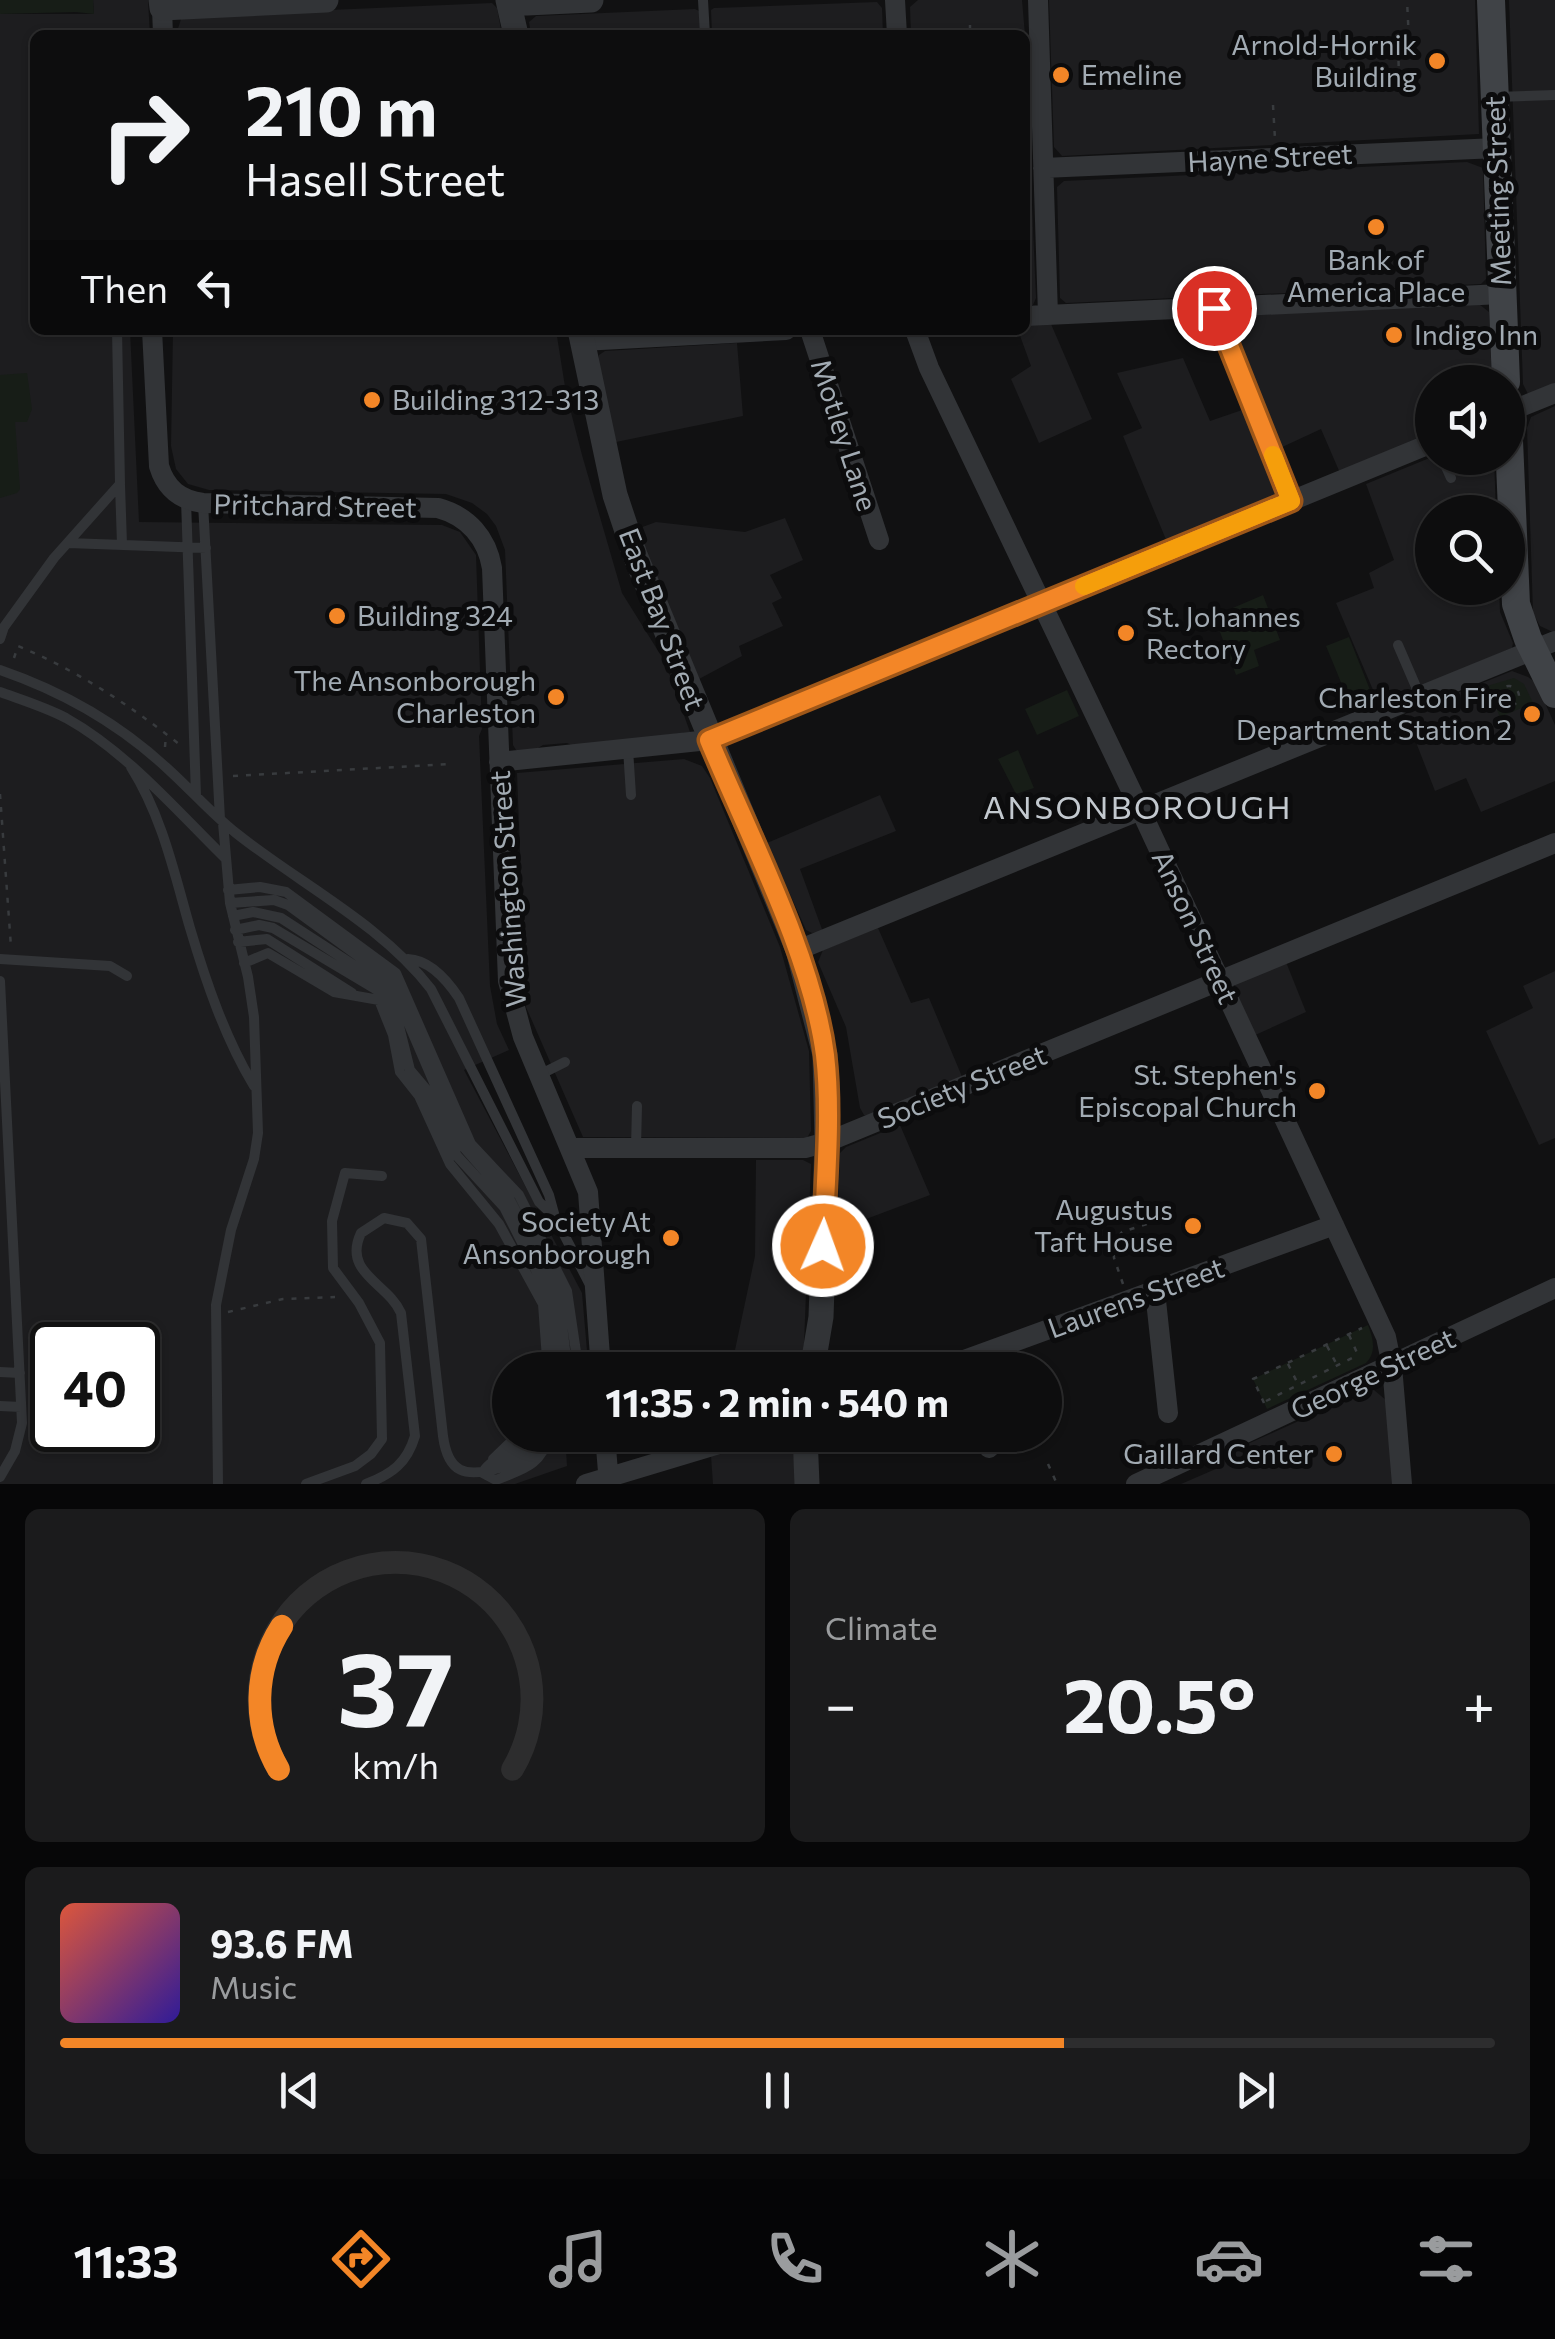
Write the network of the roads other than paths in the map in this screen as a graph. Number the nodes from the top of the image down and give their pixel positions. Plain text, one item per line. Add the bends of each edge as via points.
1 (326, 0) edge
2 (508, 0) edge
3 (517, 0) edge
4 (591, 0) edge
5 (704, 0) edge
6 (895, 0) edge
7 (1038, 0) edge
8 (1491, 0) edge
9 (162, 4) edge
10 (163, 30) edge
11 (515, 30) edge
12 (705, 30) edge
13 (897, 30) edge
14 (1555, 95) edge
15 (1495, 96) junction
16 (1497, 148) junction
17 (1043, 168) junction
18 (1502, 294) junction
19 (1214, 308) junction
20 (1048, 315) junction
21 (1030, 316) edge
22 (117, 335) edge
23 (152, 335) edge
24 (615, 335) edge
25 (812, 335) edge
26 (917, 335) edge
27 (581, 336) edge
28 (1505, 365) edge
29 (1555, 393) edge
30 (1525, 406) edge
31 (1415, 450) edge
32 (1450, 475) edge
33 (1510, 475) edge
34 (1451, 478) dead end
35 (120, 484) junction
36 (1291, 501) junction
37 (195, 502) junction
38 (467, 522) joint
39 (879, 540) dead end
40 (68, 542) junction
41 (122, 544) junction
42 (188, 547) junction
43 (206, 548) junction
44 (1040, 604) junction
45 (0, 638) edge
46 (1398, 645) dead end
47 (1544, 645) edge
48 (0, 670) edge
49 (1542, 691) edge
50 (0, 692) edge
51 (1420, 696) junction
52 (709, 740) junction
53 (628, 748) junction
54 (499, 762) junction
55 (131, 767) junction
56 (631, 795) dead end
57 (196, 796) junction
58 (1141, 811) junction
59 (221, 820) junction
60 (1555, 843) edge
61 (226, 858) junction
62 (228, 890) junction
63 (230, 904) junction
64 (232, 916) junction
65 (235, 930) junction
66 (238, 942) junction
67 (798, 950) junction
68 (0, 959) edge
69 (408, 959) junction
70 (244, 963) junction
71 (128, 976) dead end
72 (0, 981) edge
73 (1220, 982) junction
74 (403, 989) junction
75 (357, 996) junction
76 (565, 1062) dead end
77 (539, 1075) junction
78 (256, 1090) junction
79 (4, 1095) edge
80 (637, 1106) dead end
81 (826, 1142) junction
82 (571, 1148) junction
83 (636, 1148) junction
84 (382, 1176) dead end
85 (555, 1217) junction
86 (1334, 1224) junction
87 (1555, 1288) edge
88 (1155, 1291) junction
89 (596, 1298) junction
90 (546, 1352) edge
91 (556, 1352) edge
92 (565, 1352) edge
93 (576, 1352) edge
94 (600, 1352) edge
95 (815, 1352) edge
96 (1006, 1352) edge
97 (1392, 1366) junction
98 (0, 1372) edge
99 (20, 1373) junction
100 (0, 1406) edge
101 (21, 1407) junction
102 (1168, 1413) dead end
103 (502, 1452) edge
104 (518, 1452) edge
105 (533, 1452) edge
106 (544, 1452) edge
107 (607, 1452) edge
108 (697, 1452) edge
109 (806, 1452) edge
110 (486, 1468) junction
111 (0, 1477) edge
112 (608, 1481) edge
113 (218, 1484) edge
114 (306, 1484) edge
115 (366, 1484) edge
116 (586, 1484) edge
117 (808, 1484) edge
118 (1136, 1484) edge
119 (1402, 1484) edge

1 - 9 street
2 - 11 street
3 - 4 street
5 - 12 lane
6 - 13 street
7 - 17 street
8 - 15 main road, Meeting Street
9 - 10 street
14 - 15 lane
15 - 16 main road, Meeting Street
16 - 17 street, Hayne Street
16 - 18 main road, Meeting Street
17 - 20 street
18 - 19 street
18 - 28 main road, Meeting Street
19 - 20 street
19 - 36 street
20 - 21 street
22 - 35 lane
23 - 37 street, Pritchard Street via 159,466 166,484
24 - 27 street
25 - 39 street, Motley Lane
26 - 44 street, Anson Street
27 - 52 street, East Bay Street via 615,496
29 - 30 street
31 - 36 street
32 - 34 lane
33 - 47 main road via 1517,610
35 - 40 lane
35 - 41 lane
36 - 44 street
37 - 38 street, Pritchard Street via 438,508
37 - 42 lane
37 - 43 lane
38 - 54 street, Washington Street via 482,538 492,568
40 - 41 lane
40 - 45 lane
41 - 42 lane
42 - 43 lane
42 - 57 lane
43 - 59 lane
44 - 52 street
44 - 58 street, Anson Street
46 - 51 lane
47 - 49 main road
47 - 51 street
48 - 57 lane via 86,707
50 - 55 lane via 66,718
51 - 58 street
52 - 53 street
52 - 67 street, East Bay Street
53 - 54 street
53 - 56 lane
54 - 77 street, Washington Street via 508,981
55 - 61 lane
55 - 78 lane via 163,833 233,1052
57 - 59 lane
58 - 67 street
58 - 73 street, Anson Street
59 - 61 lane
59 - 69 lane
60 - 73 street, Society Street
61 - 62 lane
62 - 63 lane
62 - 74 lane via 286,892 392,968
63 - 64 lane
63 - 74 lane via 288,905
64 - 65 lane
64 - 92 lane via 281,918 395,992 460,1143 510,1200 558,1293
65 - 66 lane
65 - 91 lane via 273,928 387,996 410,1070 457,1156 504,1207 552,1300
66 - 70 lane
66 - 75 lane via 267,939
67 - 81 street, East Bay Street via 825,1055
68 - 71 lane via 110,966
69 - 85 lane via 431,989 539,1202
69 - 85 lane via 444,978 458,998
70 - 75 lane via 268,952 334,992
70 - 78 lane
72 - 79 lane
73 - 81 street, Society Street
73 - 86 street, Anson Street
74 - 93 lane via 471,1144 518,1195 567,1291
75 - 90 lane via 379,1000 400,1072 419,1096 450,1164 500,1224 543,1304
76 - 77 lane
77 - 82 street, Washington Street
78 - 113 lane via 254,1159 219,1283
79 - 99 lane
80 - 83 lane
81 - 83 street, Society Street via 805,1148
81 - 95 street, East Bay Street
82 - 83 street, Society Street
82 - 89 street, Washington Street via 588,1192
84 - 114 lane via 345,1173 332,1221 333,1268 380,1342 382,1438 355,1466
85 - 89 lane
86 - 88 street, Laurens Street
86 - 97 street, Anson Street via 1386,1337
87 - 97 street, George Street
88 - 96 street, Laurens Street
88 - 102 street
89 - 94 street, Washington Street
97 - 118 street, George Street
97 - 119 street, Anson Street
98 - 99 lane
99 - 101 lane
100 - 101 lane
101 - 111 lane via 20,1437
103 - 110 lane
104 - 110 lane
105 - 110 lane
106 - 110 lane via 531,1466 496,1480
107 - 112 street
108 - 112 street
109 - 117 street
110 - 115 lane via 457,1468 445,1451 423,1246 413,1227 384,1218 361,1233 356,1258 401,1313 415,1436 394,1471
112 - 116 street

